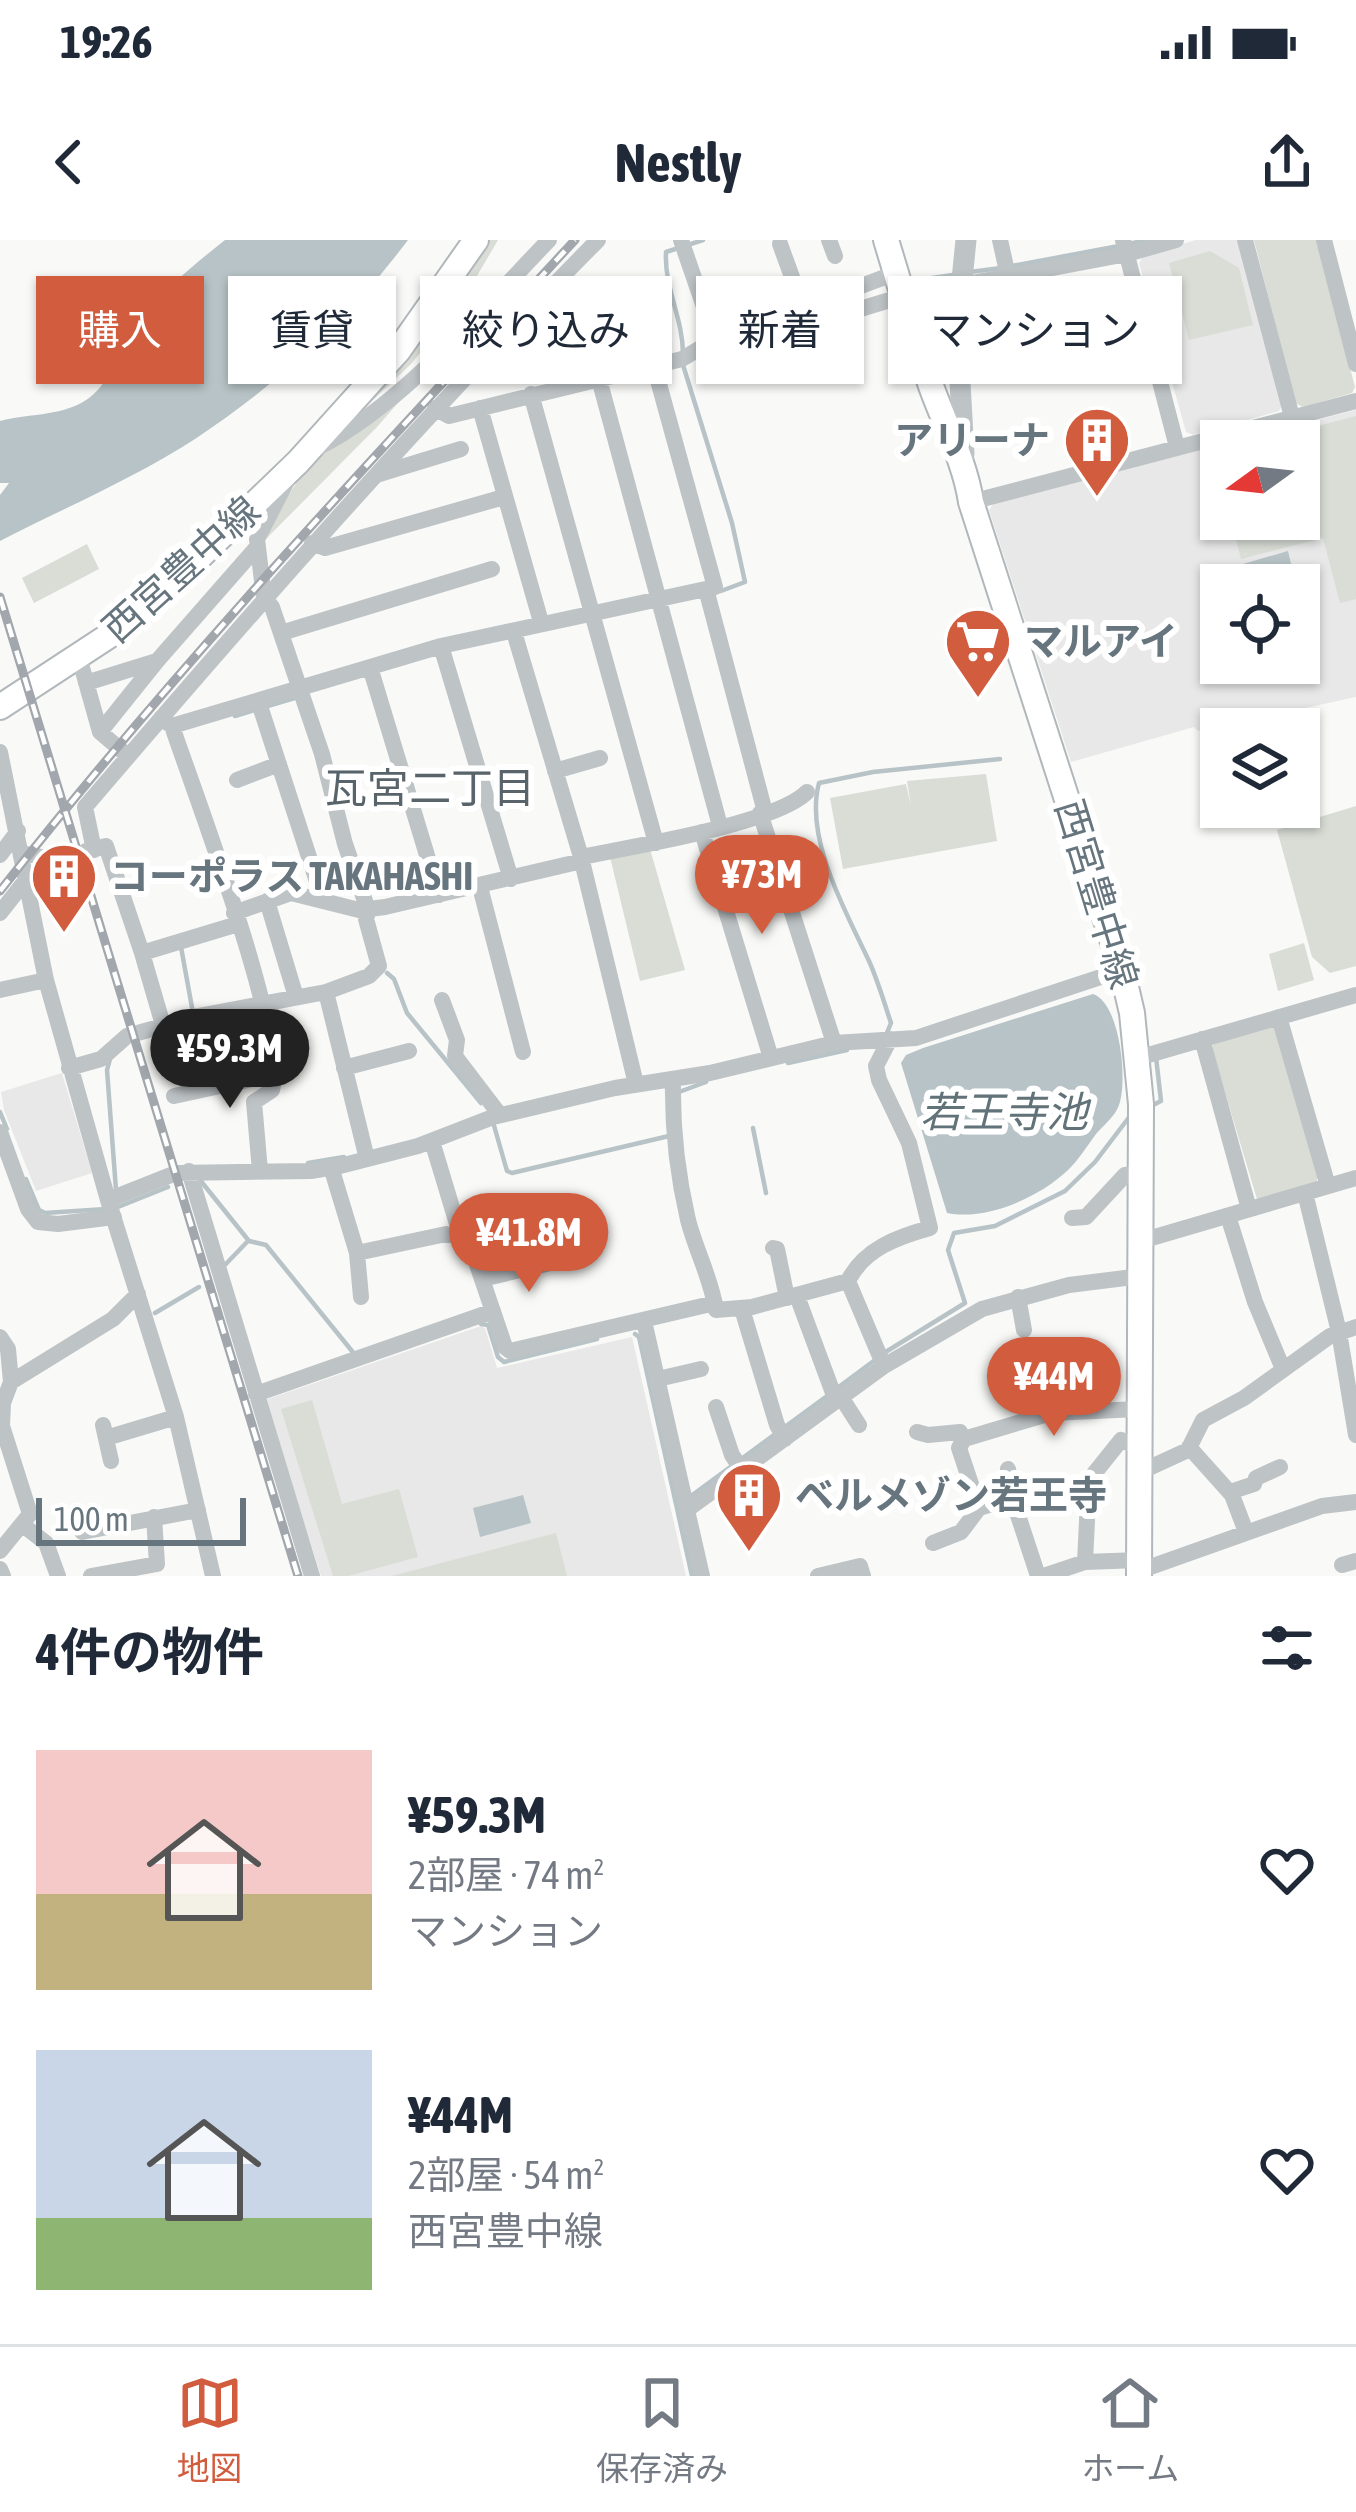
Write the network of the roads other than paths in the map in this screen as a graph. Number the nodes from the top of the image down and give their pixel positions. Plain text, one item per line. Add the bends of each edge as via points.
1 (476, 240) edge
2 (549, 240) edge
3 (598, 240) edge
4 (966, 240) edge
5 (1000, 240) edge
6 (1176, 240) edge
7 (1245, 240) edge
8 (1324, 240) edge
9 (893, 242) edge
10 (682, 244) edge
11 (780, 244) dead end
12 (1125, 247) edge
13 (514, 276) edge
14 (789, 276) edge
15 (899, 276) edge
16 (960, 276) edge
17 (1008, 276) joint
18 (696, 284) edge
19 (1356, 364) edge
20 (420, 372) edge
21 (431, 384) edge
22 (576, 384) edge
23 (600, 384) edge
24 (662, 384) edge
25 (930, 384) edge
26 (959, 384) edge
27 (531, 394) junction
28 (442, 401) junction
29 (1356, 401) edge
30 (480, 408) junction
31 (1292, 417) junction
32 (1177, 447) junction
33 (460, 449) dead end
34 (301, 458) junction
35 (966, 468) junction
36 (373, 476) junction
37 (504, 497) junction
38 (971, 502) junction
39 (312, 543) junction
40 (257, 547) junction
41 (492, 569) dead end
42 (706, 589) junction
43 (264, 598) junction
44 (658, 598) junction
45 (593, 612) junction
46 (541, 622) junction
47 (514, 632) junction
48 (281, 633) junction
49 (441, 646) junction
50 (79, 657) junction
51 (157, 661) junction
52 (370, 668) junction
53 (86, 683) junction
54 (301, 690) junction
55 (259, 703) junction
56 (0, 707) edge
57 (166, 722) junction
58 (100, 732) junction
59 (0, 752) edge
60 (128, 756) junction
61 (600, 758) dead end
62 (279, 764) junction
63 (555, 771) junction
64 (236, 781) dead end
65 (807, 792) dead end
66 (763, 812) junction
67 (711, 829) junction
68 (18, 831) junction
69 (656, 843) junction
70 (22, 853) junction
71 (0, 855) edge
72 (64, 856) dead end
73 (581, 859) junction
74 (26, 880) junction
75 (511, 880) junction
76 (480, 886) junction
77 (439, 895) junction
78 (322, 900) junction
79 (267, 901) junction
80 (369, 909) junction
81 (0, 913) edge
82 (236, 918) junction
83 (142, 953) junction
84 (1122, 970) junction
85 (46, 980) junction
86 (0, 990) edge
87 (326, 992) junction
88 (1356, 994) edge
89 (296, 997) junction
90 (442, 1000) dead end
91 (263, 1004) junction
92 (1279, 1017) junction
93 (163, 1025) junction
94 (890, 1039) junction
95 (1202, 1039) junction
96 (834, 1043) junction
97 (409, 1051) dead end
98 (523, 1052) dead end
99 (771, 1058) junction
100 (1138, 1058) junction
101 (70, 1068) junction
102 (344, 1069) junction
103 (274, 1074) junction
104 (674, 1079) junction
105 (636, 1084) junction
106 (175, 1096) dead end
107 (500, 1115) junction
108 (0, 1132) edge
109 (432, 1141) junction
110 (367, 1159) junction
111 (331, 1167) junction
112 (189, 1171) junction
113 (260, 1171) junction
114 (1141, 1173) junction
115 (1356, 1178) edge
116 (8, 1180) edge
117 (1328, 1186) junction
118 (1305, 1193) junction
119 (111, 1208) junction
120 (1249, 1209) junction
121 (1228, 1216) junction
122 (1072, 1218) dead end
123 (460, 1234) junction
124 (1141, 1241) junction
125 (773, 1247) dead end
126 (358, 1252) junction
127 (563, 1260) dead end
128 (1141, 1276) junction
129 (482, 1280) junction
130 (848, 1281) junction
131 (138, 1294) junction
132 (361, 1297) dead end
133 (792, 1297) junction
134 (1018, 1297) junction
135 (715, 1304) junction
136 (742, 1309) junction
137 (493, 1311) junction
138 (644, 1323) junction
139 (1348, 1329) edge
140 (1024, 1330) dead end
141 (0, 1336) edge
142 (881, 1360) junction
143 (701, 1369) dead end
144 (1283, 1369) junction
145 (658, 1379) junction
146 (11, 1382) junction
147 (256, 1394) junction
148 (834, 1396) junction
149 (716, 1407) dead end
150 (1139, 1409) junction
151 (176, 1417) junction
152 (859, 1425) dead end
153 (781, 1432) junction
154 (916, 1432) dead end
155 (1356, 1435) edge
156 (964, 1439) junction
157 (1190, 1447) junction
158 (1138, 1460) junction
159 (6, 1461) edge
160 (111, 1461) dead end
161 (737, 1464) junction
162 (1280, 1467) dead end
163 (1008, 1469) dead end
164 (1089, 1482) junction
165 (1230, 1492) junction
166 (1013, 1497) junction
167 (1356, 1502) edge
168 (979, 1508) junction
169 (688, 1509) junction
170 (198, 1510) junction
171 (154, 1517) junction
172 (24, 1526) junction
173 (82, 1532) dead end
174 (1246, 1532) junction
175 (933, 1543) dead end
176 (0, 1551) edge
177 (1085, 1562) junction
178 (1139, 1569) edge
179 (58, 1576) edge
180 (91, 1576) edge
181 (213, 1576) edge
182 (312, 1576) edge
183 (702, 1576) edge
184 (818, 1576) edge
185 (863, 1576) edge
186 (1041, 1576) edge

1 - 34 main road, 西宮豊中線 via 398,352
2 - 13 street
3 - 28 street
4 - 16 street
5 - 17 street
6 - 12 street
7 - 31 street
8 - 19 street
9 - 15 main road, 西宮豊中線
10 - 18 street
11 - 14 street
12 - 17 street
12 - 32 street
20 - 34 street via 345,434
21 - 28 street
22 - 27 street
23 - 44 street
24 - 42 street via 716,583
25 - 35 main road, 西宮豊中線
26 - 35 street
27 - 30 street
27 - 45 street
28 - 30 street via 449,416
28 - 36 street
29 - 31 street
30 - 37 street
31 - 32 street
32 - 38 street
33 - 36 street
34 - 40 street
34 - 50 main road, 西宮豊中線 via 136,618
35 - 38 main road, 西宮豊中線
36 - 39 street
37 - 39 street via 325,548
37 - 46 street
38 - 84 main road, 西宮豊中線
39 - 43 street
40 - 43 street
40 - 51 street
41 - 48 street
42 - 44 street
42 - 66 street
43 - 48 street
43 - 57 street
44 - 45 street
44 - 67 street
45 - 46 street
45 - 69 street
46 - 47 street
47 - 49 street
47 - 63 street
48 - 54 street
49 - 52 street
49 - 75 street
50 - 53 street
50 - 56 main road, 西宮豊中線
51 - 53 street
51 - 58 street
52 - 54 street
52 - 77 street
53 - 58 street
54 - 55 street
54 - 80 street
55 - 57 street
55 - 62 street
57 - 60 street
57 - 82 street
58 - 60 street
59 - 68 street
60 - 83 street via 83,809 89,851 106,846
61 - 63 street
62 - 64 street
62 - 78 street
63 - 73 street
65 - 66 street
66 - 67 street
66 - 96 street
67 - 69 street
67 - 99 street
68 - 70 street
68 - 71 street
69 - 73 street
70 - 72 street
70 - 74 street
73 - 75 street
73 - 105 street
74 - 81 street
74 - 85 street
75 - 76 street
76 - 77 street
76 - 98 street
77 - 80 street
78 - 79 street via 291,892
78 - 80 street
79 - 82 street
79 - 89 street
80 - 87 street via 376,972
82 - 83 street
82 - 91 street
83 - 93 street
84 - 94 street via 916,1038
84 - 100 main road, 西宮豊中線
85 - 86 street
85 - 101 street
87 - 89 street
87 - 102 street
88 - 92 street
89 - 91 street
90 - 107 street via 458,1040 455,1056
91 - 93 street
91 - 103 street
92 - 95 street
92 - 117 street
93 - 101 street
94 - 96 street
94 - 130 street via 876,1066 909,1143 930,1228 879,1248
95 - 100 street
95 - 120 street
96 - 99 street
97 - 102 street
99 - 104 street
100 - 114 main road, 西宮豊中線
101 - 119 street
102 - 110 street
103 - 106 street
103 - 113 street via 272,1090 254,1102
104 - 105 street
104 - 135 street via 673,1140
105 - 107 street
107 - 109 street
108 - 116 street
109 - 110 street
109 - 123 street
110 - 111 street
111 - 113 street
111 - 126 street
112 - 113 street
112 - 119 street
112 - 147 street
114 - 122 street via 1125,1175 1085,1217
114 - 124 main road, 西宮豊中線
115 - 117 street
116 - 119 street via 38,1222
117 - 118 street
118 - 120 street
118 - 139 street
119 - 131 street
120 - 121 street
121 - 124 street
121 - 144 street
123 - 126 street
123 - 129 street
124 - 128 main road, 西宮豊中線
125 - 133 street
126 - 132 street
127 - 129 street
128 - 134 street
128 - 150 main road, 西宮豊中線
129 - 137 street
130 - 133 street
130 - 142 street
131 - 146 street
131 - 151 street
133 - 136 street
133 - 148 street
134 - 140 street
134 - 142 street
135 - 136 street
135 - 138 street
136 - 153 street
137 - 138 street via 510,1352
137 - 147 street
138 - 145 street
139 - 144 street
139 - 155 street
141 - 146 street
142 - 148 street
143 - 145 street
144 - 157 street via 1203,1420
145 - 169 street
146 - 159 street via 3,1403
147 - 182 street
148 - 152 street
148 - 153 street
149 - 161 street
150 - 156 street via 1051,1413
150 - 158 main road, 西宮豊中線
151 - 160 street via 105,1431
151 - 170 street
153 - 161 street
154 - 156 street via 960,1432
156 - 168 street via 959,1448
157 - 158 street
157 - 165 street
158 - 164 street via 1121,1440
158 - 178 main road, 西宮豊中線
159 - 172 street via 30,1514
161 - 169 street
162 - 165 street
163 - 166 street
164 - 166 street
164 - 177 street
165 - 174 street
166 - 168 street
166 - 186 street
167 - 174 street
168 - 175 street via 961,1532
169 - 183 street
170 - 171 street
170 - 181 street
171 - 173 street
171 - 180 street via 157,1564
172 - 176 street
172 - 179 street via 46,1543
174 - 178 street
177 - 178 street
177 - 186 street
184 - 185 street via 860,1566

